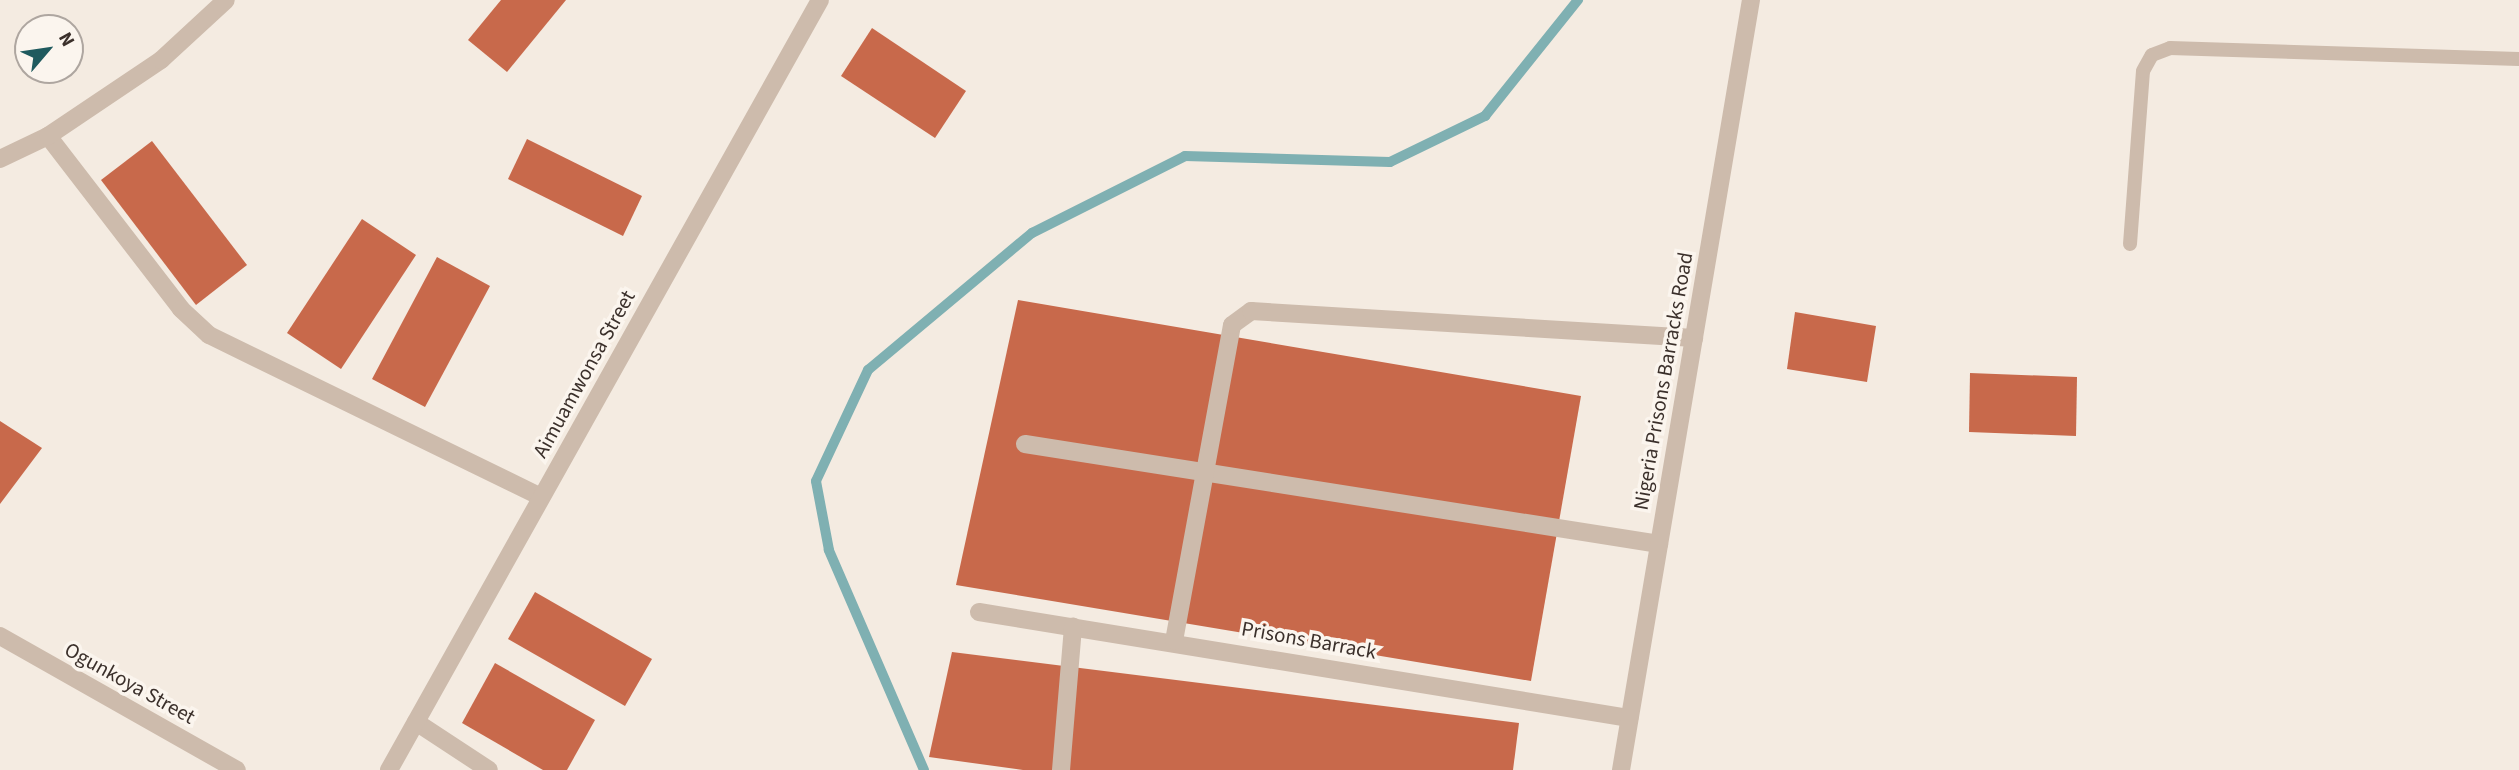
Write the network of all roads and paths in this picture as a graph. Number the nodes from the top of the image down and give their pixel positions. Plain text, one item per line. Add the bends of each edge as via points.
1 (226, 0) edge
2 (820, 0) edge
3 (1751, 0) edge
4 (2519, 58) edge
5 (48, 136) junction
6 (0, 159) edge
7 (2130, 244) dead end
8 (1694, 338) junction
9 (1025, 444) dead end
10 (1204, 472) junction
11 (541, 497) junction
12 (1659, 544) junction
13 (979, 612) dead end
14 (1073, 626) junction
15 (0, 636) edge
16 (1174, 641) junction
17 (1629, 718) junction
18 (416, 722) junction
19 (237, 770) edge
20 (389, 770) edge
21 (489, 770) edge
22 (1061, 770) edge
23 (1620, 770) edge

1 - 5 street via 161,60
2 - 11 street, Aimuamwonsa Street
3 - 8 street, Nigeria Prisons Barracks Road
4 - 7 lane via 2170,48 2152,55 2143,71
5 - 6 street
5 - 11 street via 181,309 209,335
8 - 10 street via 1251,311 1232,325
8 - 12 street, Nigeria Prisons Barracks Road
9 - 10 street
10 - 12 street
10 - 16 street
11 - 18 street, Aimuamwonsa Street
12 - 17 street, Nigeria Prisons Barracks Road
13 - 14 street, Prisons Barrack
14 - 16 street, Prisons Barrack
14 - 22 street
15 - 19 street, Ogunkoya Street
16 - 17 street, Prisons Barrack
17 - 23 street, Nigeria Prisons Barracks Road
18 - 20 street, Aimuamwonsa Street
18 - 21 street

